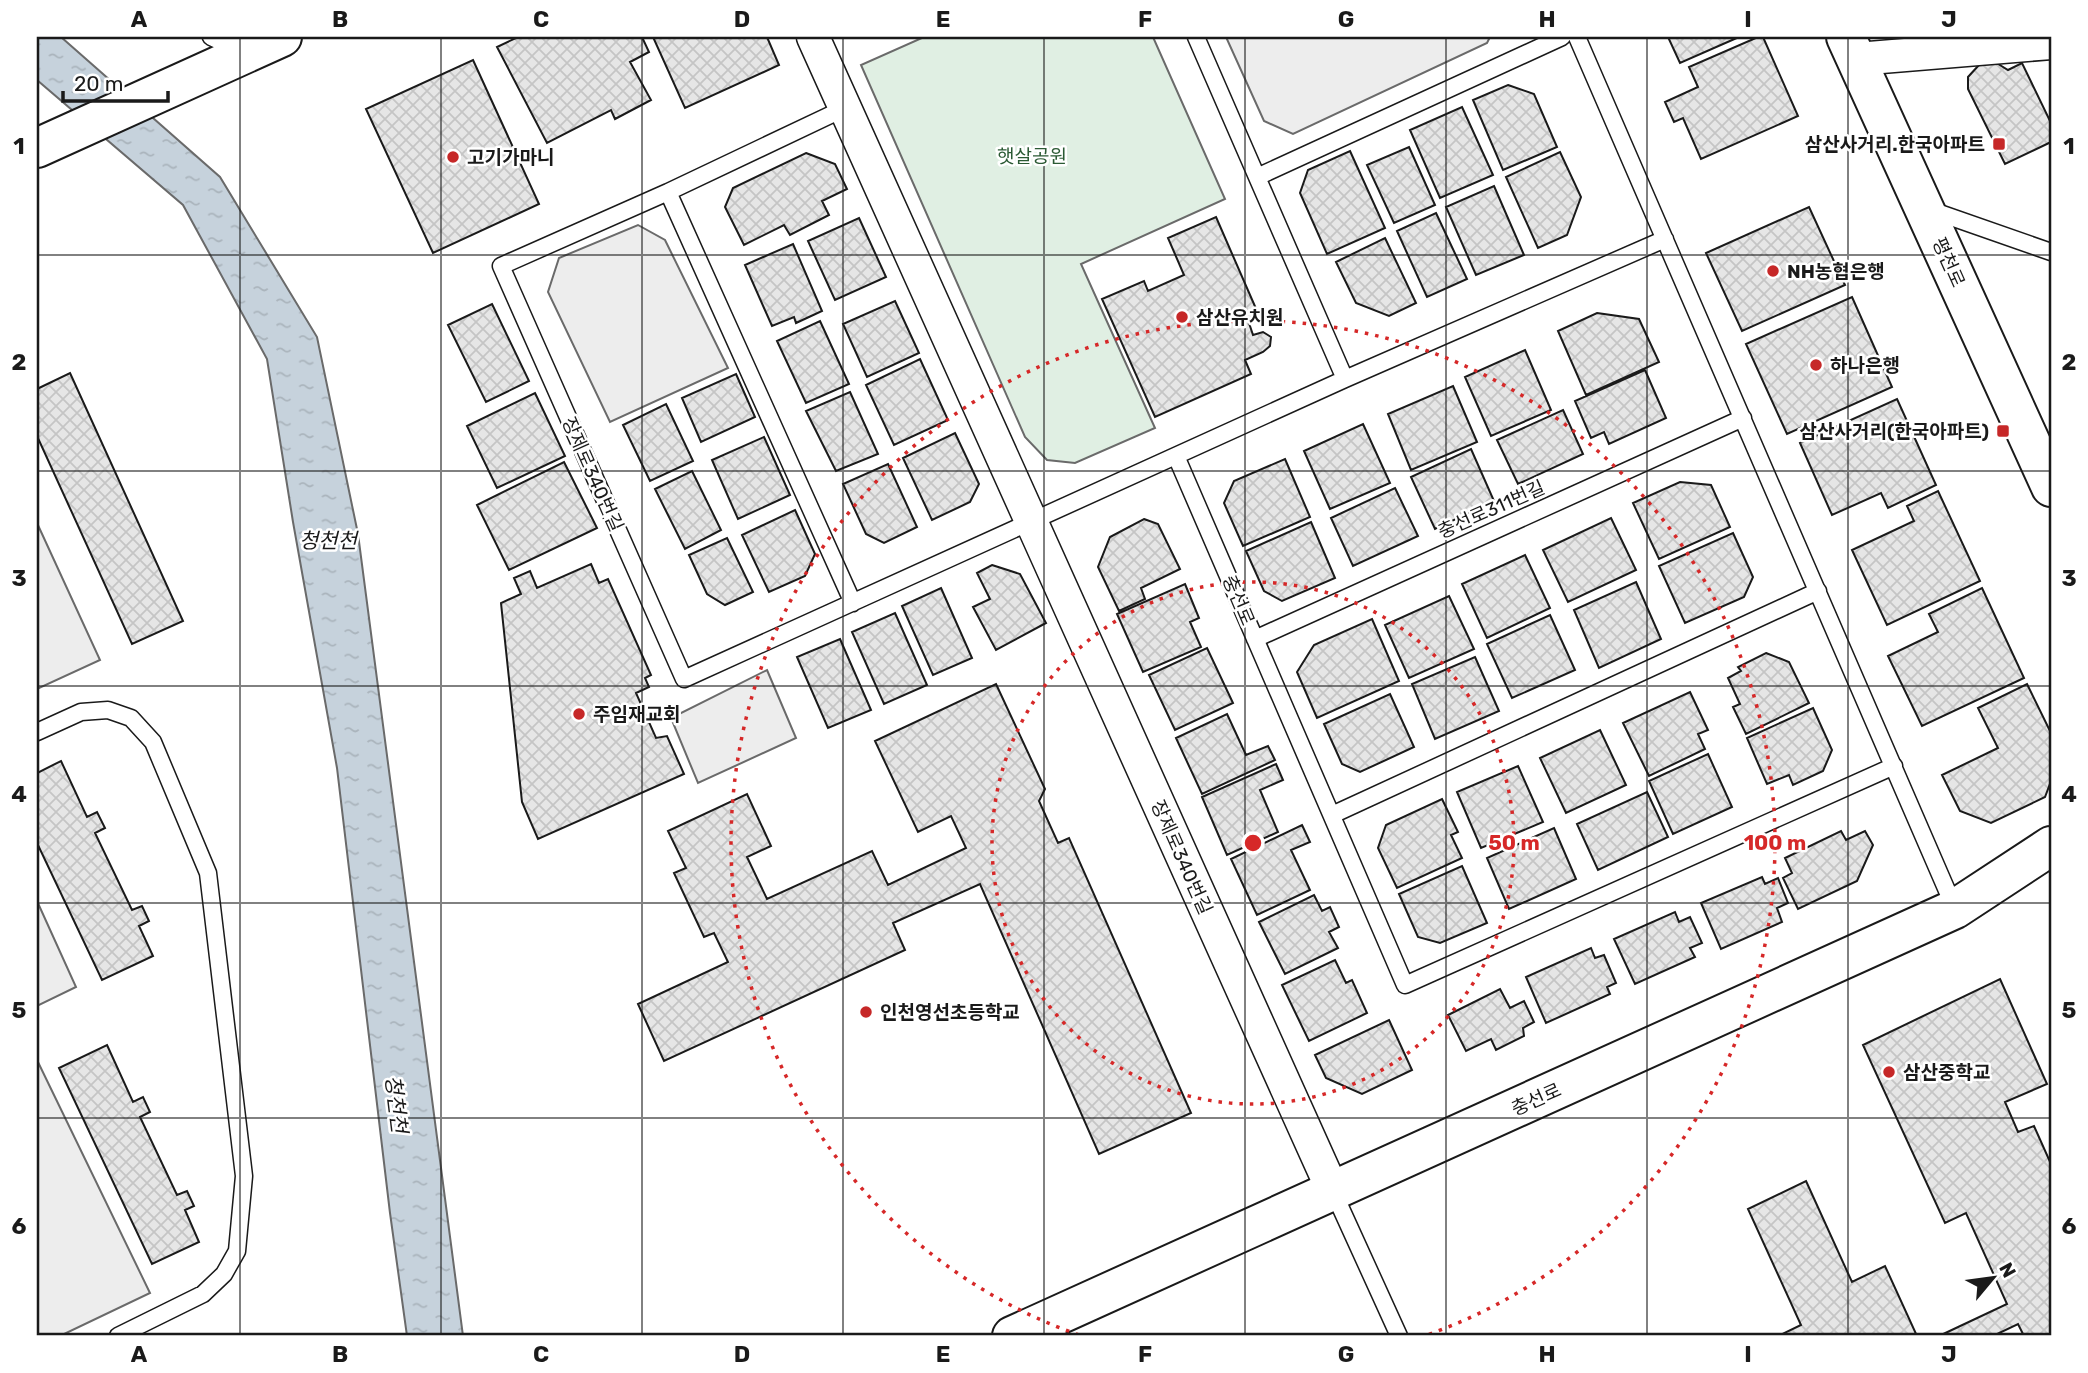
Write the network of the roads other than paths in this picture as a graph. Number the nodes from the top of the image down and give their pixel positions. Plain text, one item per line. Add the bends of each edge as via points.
1 (211, 37) edge
2 (282, 37) edge
3 (813, 37) edge
4 (1196, 37) edge
5 (1562, 37) edge
6 (1577, 37) edge
7 (2051, 43) edge
8 (1852, 48) edge
9 (245, 53) junction
10 (845, 108) junction
11 (38, 147) edge
12 (1257, 177) junction
13 (668, 192) junction
14 (1924, 207) junction
15 (1665, 239) junction
16 (2051, 252) edge
17 (1345, 379) junction
18 (1743, 418) junction
19 (1176, 456) junction
20 (2051, 487) edge
21 (1032, 522) junction
22 (1818, 591) junction
23 (853, 603) junction
24 (1255, 639) junction
25 (37, 732) edge
26 (1894, 766) junction
27 (1332, 815) junction
28 (2051, 846) edge
29 (1955, 909) junction
30 (1333, 1191) junction
31 (118, 1336) edge
32 (1012, 1336) edge
33 (1399, 1336) edge

1 - 9 lane
2 - 9 street
3 - 10 street, 장제로340번길
4 - 12 lane
5 - 12 lane
6 - 15 lane
7 - 8 street
8 - 14 street, 평천로
9 - 11 street
10 - 13 lane, 장제로340번길
10 - 21 street, 장제로340번길
12 - 17 lane
13 - 23 lane
13 - 23 lane, 장제로340번길 via 501,266 684,679
14 - 16 lane
14 - 20 street, 평천로
15 - 17 lane
15 - 18 lane
17 - 19 lane
18 - 22 lane
18 - 24 lane, 충선로311번길
19 - 21 lane
19 - 24 lane, 충선로
21 - 23 lane, 장제로340번길
21 - 30 street, 장제로340번길
22 - 26 lane
22 - 27 lane
24 - 27 lane, 충선로
25 - 31 lane via 81,712 108,710 131,718 153,742 208,873 244,1176 237,1251 224,1274 203,1294
26 - 27 lane, 충선로 via 1405,985
26 - 29 lane
28 - 29 street, 충선로
29 - 30 street, 충선로
30 - 32 street, 충선로
30 - 33 lane

